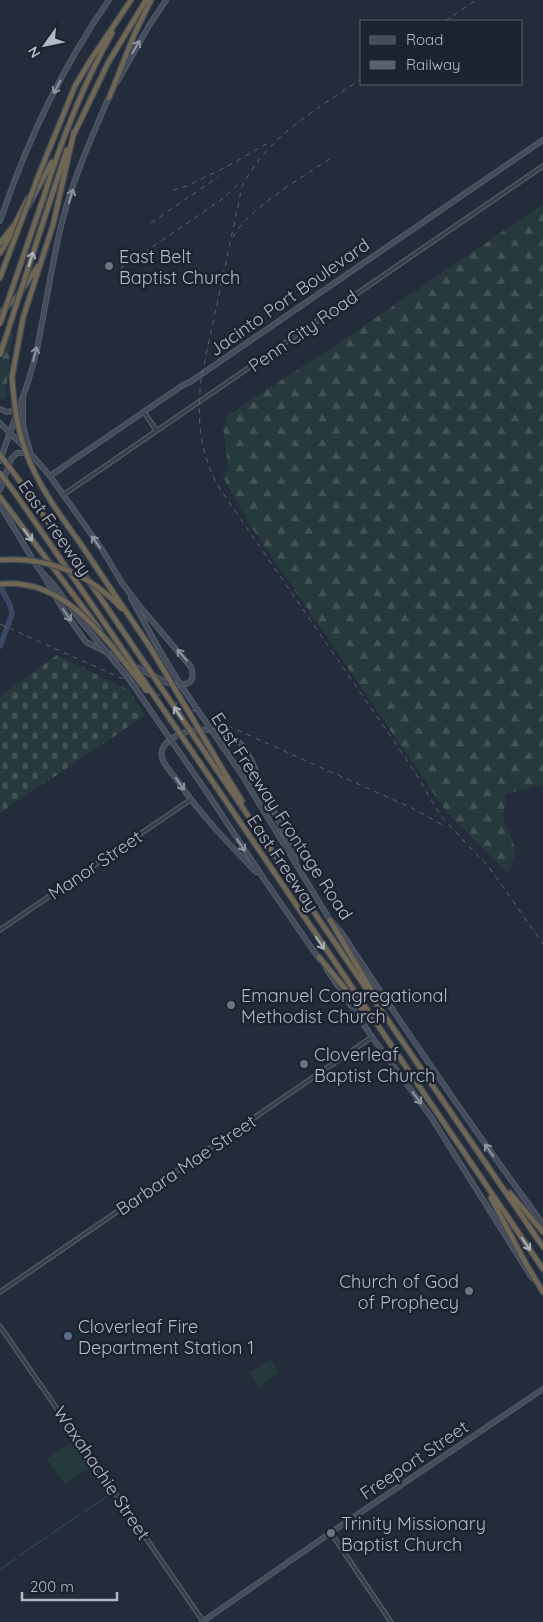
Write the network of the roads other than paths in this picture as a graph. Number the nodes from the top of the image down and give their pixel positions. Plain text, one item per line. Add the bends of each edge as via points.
1 (109, 0) edge
2 (131, 0) edge
3 (146, 0) edge
4 (151, 0) edge
5 (166, 0) edge
6 (109, 98) junction
7 (65, 131) junction
8 (74, 132) junction
9 (543, 140) edge
10 (543, 166) edge
11 (38, 177) junction
12 (0, 221) edge
13 (0, 243) edge
14 (0, 253) edge
15 (43, 257) junction
16 (0, 278) edge
17 (0, 313) edge
18 (0, 324) edge
19 (0, 355) edge
20 (24, 392) junction
21 (20, 400) junction
22 (0, 410) edge
23 (144, 412) junction
24 (0, 423) edge
25 (156, 430) junction
26 (9, 432) junction
27 (30, 453) junction
28 (0, 455) edge
29 (0, 461) edge
30 (0, 473) edge
31 (50, 476) junction
32 (0, 490) edge
33 (63, 495) junction
34 (0, 497) edge
35 (0, 505) edge
36 (0, 512) edge
37 (5, 514) junction
38 (0, 560) edge
39 (42, 573) junction
40 (122, 583) junction
41 (0, 584) edge
42 (144, 638) junction
43 (109, 643) junction
44 (168, 717) junction
45 (227, 781) junction
46 (190, 800) junction
47 (304, 877) junction
48 (264, 879) junction
49 (330, 920) junction
50 (0, 930) edge
51 (319, 957) junction
52 (391, 1025) junction
53 (383, 1034) junction
54 (372, 1038) junction
55 (478, 1174) junction
56 (494, 1176) junction
57 (543, 1224) edge
58 (543, 1232) edge
59 (543, 1247) edge
60 (543, 1269) edge
61 (0, 1292) edge
62 (543, 1293) edge
63 (0, 1326) edge
64 (543, 1389) edge
65 (331, 1533) junction
66 (202, 1622) edge
67 (391, 1622) edge

1 -> 12 main road via 48,106
2 - 7 highway via 91,73
2 - 11 highway via 80,78
3 - 8 highway via 108,63
4 - 6 highway
6 -> 5 main road
20 -> 6 main road via 37,349 64,216 80,167
7 - 14 highway via 39,188
7 - 18 highway, bridge
8 - 15 highway via 60,199
19 -> 8 highway, bridge
9 - 23 main road, Jacinto Port Boulevard
10 - 25 street, Penn City Road
11 - 13 highway, bridge via 20,215
11 - 16 highway, bridge
15 - 17 highway via 21,292
15 - 42 highway, bridge via 23,318 12,377 19,429 34,472
20 - 21 main road
20 - 27 main road via 23,426
21 - 22 main road via 13,411
21 - 26 main road
23 - 25 street
23 - 31 main road, Jacinto Port Boulevard
24 - 26 main road, East Freeway Frontage Road
25 - 33 street, Penn City Road
26 - 27 main road, East Freeway Frontage Road
26 - 29 main road
27 - 31 main road, East Freeway Frontage Road
27 - 32 main road via 20,452 13,456
45 -> 28 highway, East Freeway, bridge
30 - 44 highway, East Freeway, bridge
31 - 33 main road, East Freeway Frontage Road
40 -> 33 main road, East Freeway Frontage Road
34 -> 43 highway, bridge
35 - 37 main road
36 - 37 main road
37 - 39 main road
38 - 42 highway, bridge via 45,562 82,576 115,602
39 -> 40 main road via 86,642 160,680 185,685 192,678 191,667
39 -> 48 main road, bridge via 137,690
40 - 47 main road, East Freeway Frontage Road, bridge via 182,688 240,772
41 - 43 highway, bridge via 29,586 60,597 86,617
42 - 45 highway, bridge
43 - 44 highway, bridge
44 -> 53 highway, East Freeway, bridge
45 - 52 highway, East Freeway
47 -> 46 main road via 252,763 239,742 219,733 197,730 165,745 162,757
46 - 48 main road
46 - 50 street, Manor Street
47 - 49 main road, East Freeway Frontage Road
48 - 51 main road
49 - 52 highway
57 -> 49 main road, East Freeway Frontage Road
51 - 53 highway
51 - 54 main road
52 - 56 highway, East Freeway
53 - 55 highway, East Freeway
54 - 61 street, Barbara Mae Street
54 -> 62 main road via 431,1117
55 -> 60 highway, East Freeway
55 - 62 highway
56 - 58 highway
56 - 59 highway, East Freeway
63 - 66 street, Waxahachie Street
64 - 65 main road, Freeport Street
65 - 66 main road, Freeport Street
65 - 67 street

